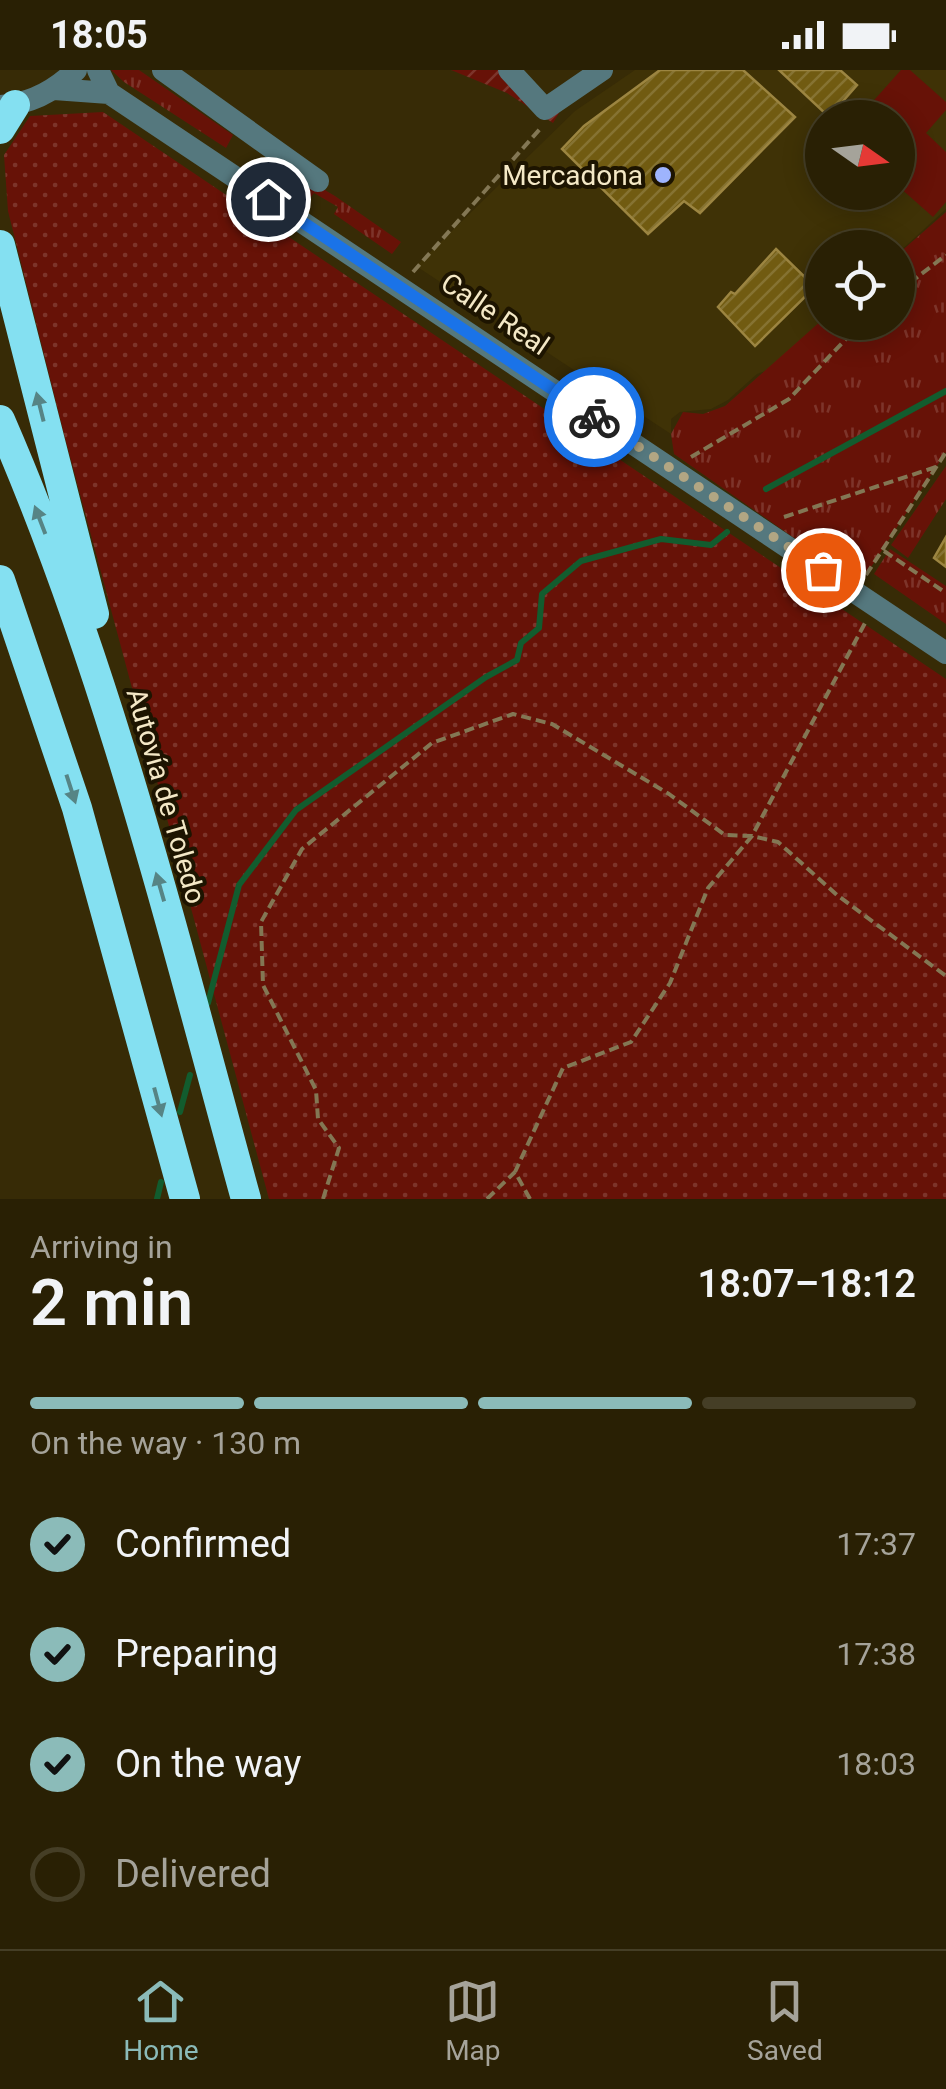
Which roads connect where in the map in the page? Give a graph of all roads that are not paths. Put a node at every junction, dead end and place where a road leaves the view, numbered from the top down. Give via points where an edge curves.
1 (76, 70) edge
2 (98, 70) edge
3 (163, 70) edge
4 (509, 70) edge
5 (602, 70) edge
6 (54, 89) junction
7 (109, 93) junction
8 (5, 113) edge
9 (318, 181) dead end
10 (0, 245) edge
11 (0, 420) edge
12 (0, 580) edge
13 (946, 653) edge
14 (119, 744) junction
15 (185, 1199) edge
16 (246, 1199) edge

1 - 6 street
2 - 7 street
3 - 9 street
4 - 5 street via 545,108
6 - 7 street, Calle Real
6 - 8 street
7 - 13 street, Calle Real
14 -> 10 highway via 120,712
14 -> 11 highway, Autovía de Toledo via 82,628
12 -> 15 highway via 77,808
16 -> 14 highway, Autovía de Toledo

